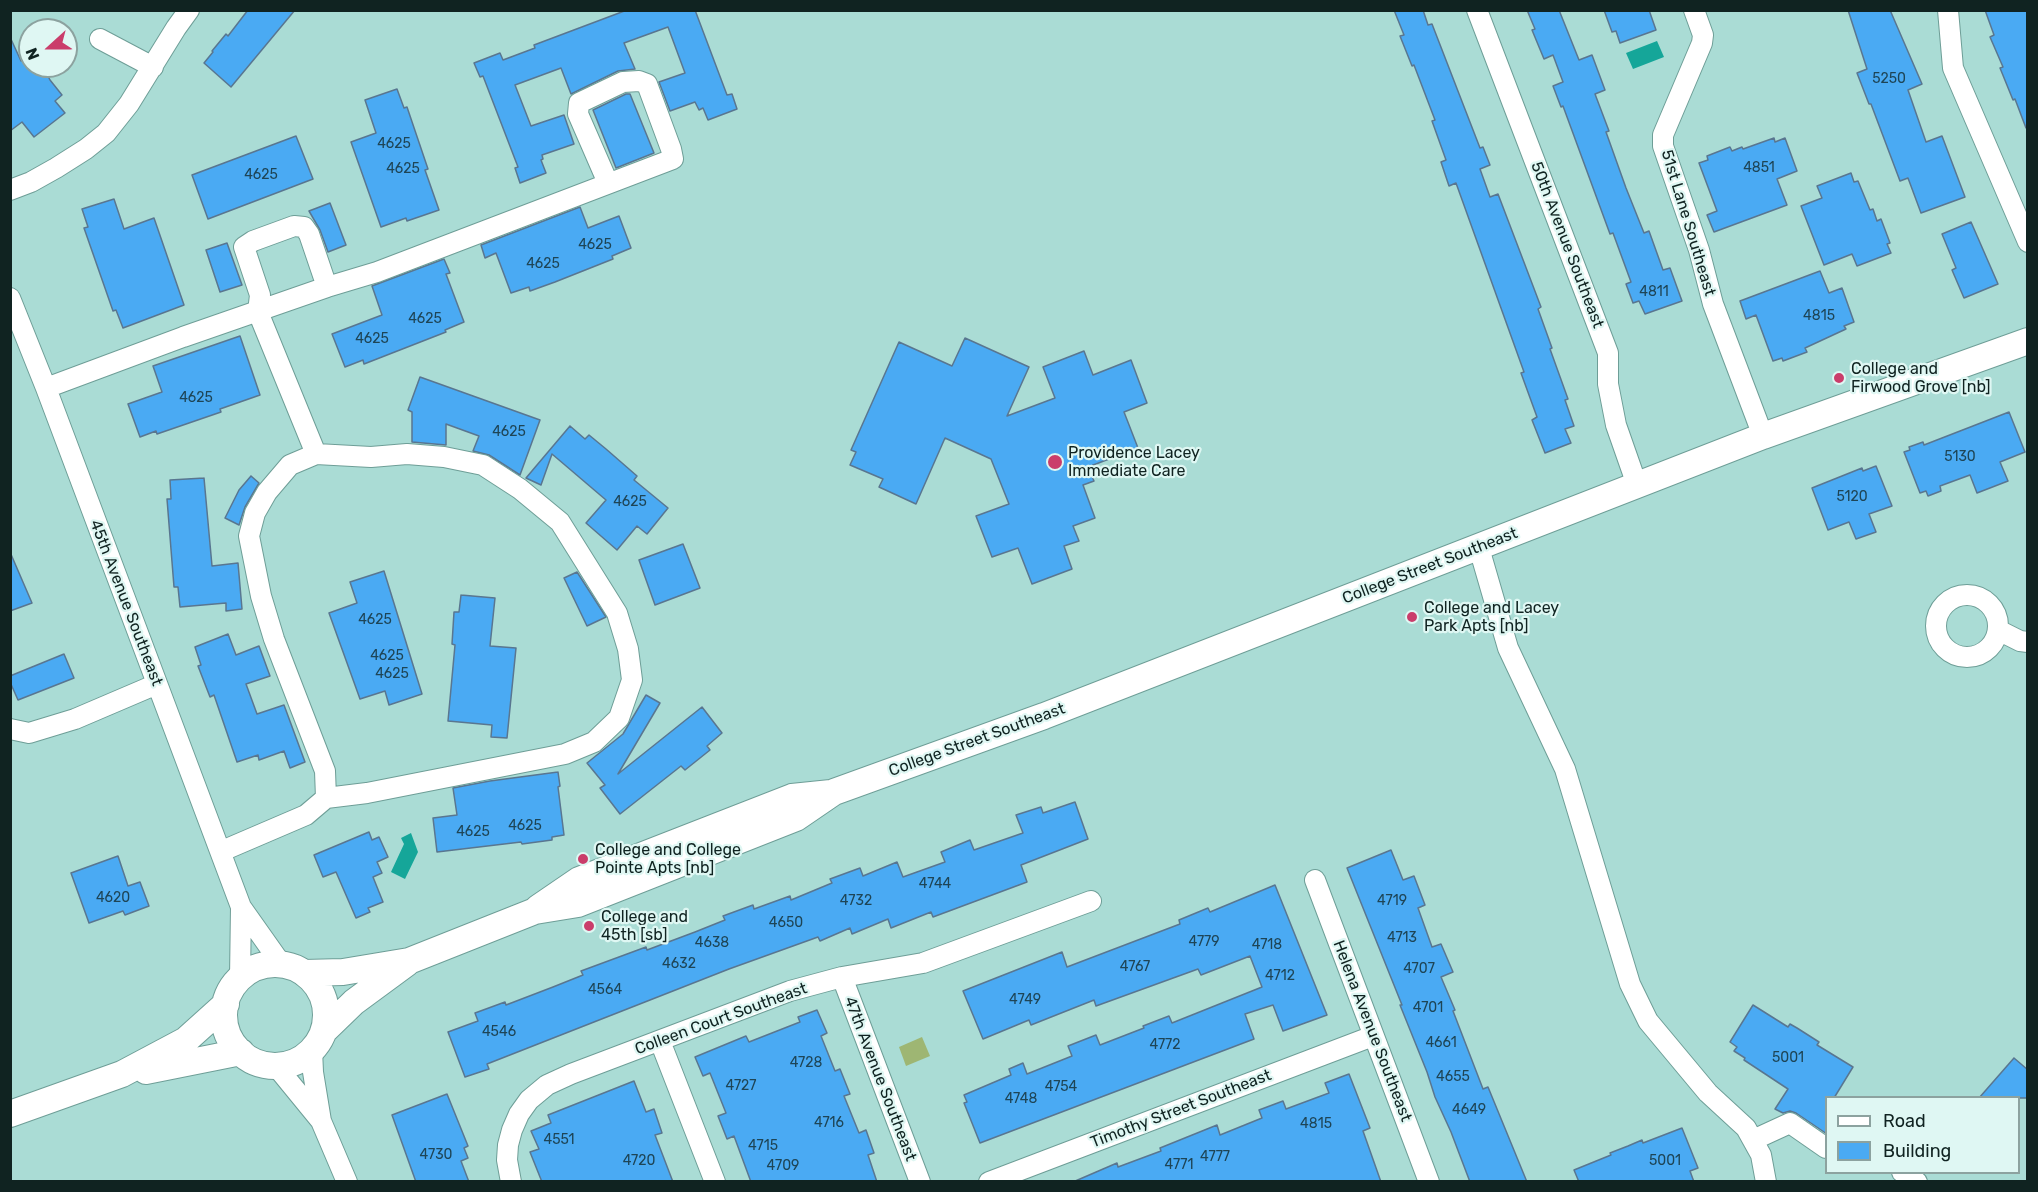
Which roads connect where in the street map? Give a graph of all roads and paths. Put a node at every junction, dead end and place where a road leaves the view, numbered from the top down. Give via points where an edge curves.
1 (189, 10) edge
2 (1477, 10) edge
3 (1694, 10) edge
4 (1948, 10) edge
5 (100, 39) dead end
6 (153, 67) junction
7 (608, 183) junction
8 (10, 190) edge
9 (2028, 242) edge
10 (327, 287) junction
11 (10, 298) edge
12 (258, 312) junction
13 (2028, 341) edge
14 (46, 388) junction
15 (1763, 436) junction
16 (316, 454) junction
17 (1637, 485) junction
18 (1479, 548) junction
19 (1998, 630) dead end
20 (2028, 642) edge
21 (157, 684) junction
22 (10, 729) edge
23 (326, 798) junction
24 (222, 851) junction
25 (1315, 880) dead end
26 (1091, 901) dead end
27 (241, 907) junction
28 (409, 961) junction
29 (293, 969) junction
30 (842, 977) junction
31 (240, 978) junction
32 (226, 1004) junction
33 (1373, 1036) junction
34 (318, 1040) junction
35 (660, 1041) junction
36 (241, 1052) junction
37 (276, 1066) junction
38 (122, 1074) junction
39 (10, 1114) edge
40 (321, 1121) junction
41 (1753, 1140) junction
42 (1825, 1147) edge
43 (1904, 1174) edge
44 (347, 1182) edge
45 (511, 1182) edge
46 (715, 1182) edge
47 (920, 1182) edge
48 (989, 1182) edge
49 (1429, 1182) edge
50 (1766, 1182) edge
51 (1917, 1182) edge

1 - 6 street
2 - 17 street, 50th Avenue Southeast via 1608,354 1608,384 1616,425
3 - 15 street, 51st Lane Southeast via 1702,43 1663,135 1663,146 1713,304
4 - 9 street via 1953,68
5 - 6 street
6 - 8 street via 106,133 56,168
7 - 7 street via 673,159 647,84 639,81 623,82 579,103 578,114
7 - 10 street via 377,272
10 - 12 street
10 - 12 street via 309,234 304,227 294,226 244,247 260,295
11 - 14 street, 45th Avenue Southeast
12 - 14 street
12 - 16 street
13 - 15 main road, College Street Southeast
14 - 21 street, 45th Avenue Southeast
15 - 17 main road, College Street Southeast
16 - 23 street via 290,465 267,492 255,513 249,536 264,607 325,771
16 - 23 street via 444,457 483,465 520,489 560,522 617,614 628,649 632,681 619,718 594,742 565,754
17 - 18 main road, College Street Southeast
18 - 28 main road, College Street Southeast via 1052,713 834,792 795,818 578,904 534,911
18 - 41 street via 1508,648 1565,769 1634,993 1648,1021
19 - 20 street
21 - 22 street via 57,725 28,733
21 - 24 street, 45th Avenue Southeast
23 - 24 street via 306,815
24 - 27 street, 45th Avenue Southeast
25 - 33 street, Helena Avenue Southeast
26 - 30 street, Colleen Court Southeast via 923,963
27 - 29 street, 45th Avenue Southeast
27 - 31 street, 45th Avenue Southeast
28 - 29 main road, College Street Southeast via 343,972
28 - 34 main road, College Street Southeast via 354,1002
29 - 31 main road via 262,966
29 - 34 main road via 315,984 322,995 325,1008
30 - 35 street, Colleen Court Southeast via 790,991
30 - 47 street, 47th Avenue Southeast
31 - 32 main road
32 - 36 main road via 227,1030
32 - 38 main road via 186,1040
33 - 48 street, Timothy Street Southeast
33 - 49 street, Helena Avenue Southeast
34 - 37 main road via 294,1062
34 - 40 street via 313,1072
35 - 45 street, Colleen Court Southeast via 570,1074 547,1085 529,1100 507,1145
35 - 46 street
36 - 37 main road via 257,1062
36 - 38 main road
37 - 40 street
38 - 39 main road
40 - 44 street
41 - 42 street via 1790,1123
41 - 50 street via 1761,1155
43 - 51 street

